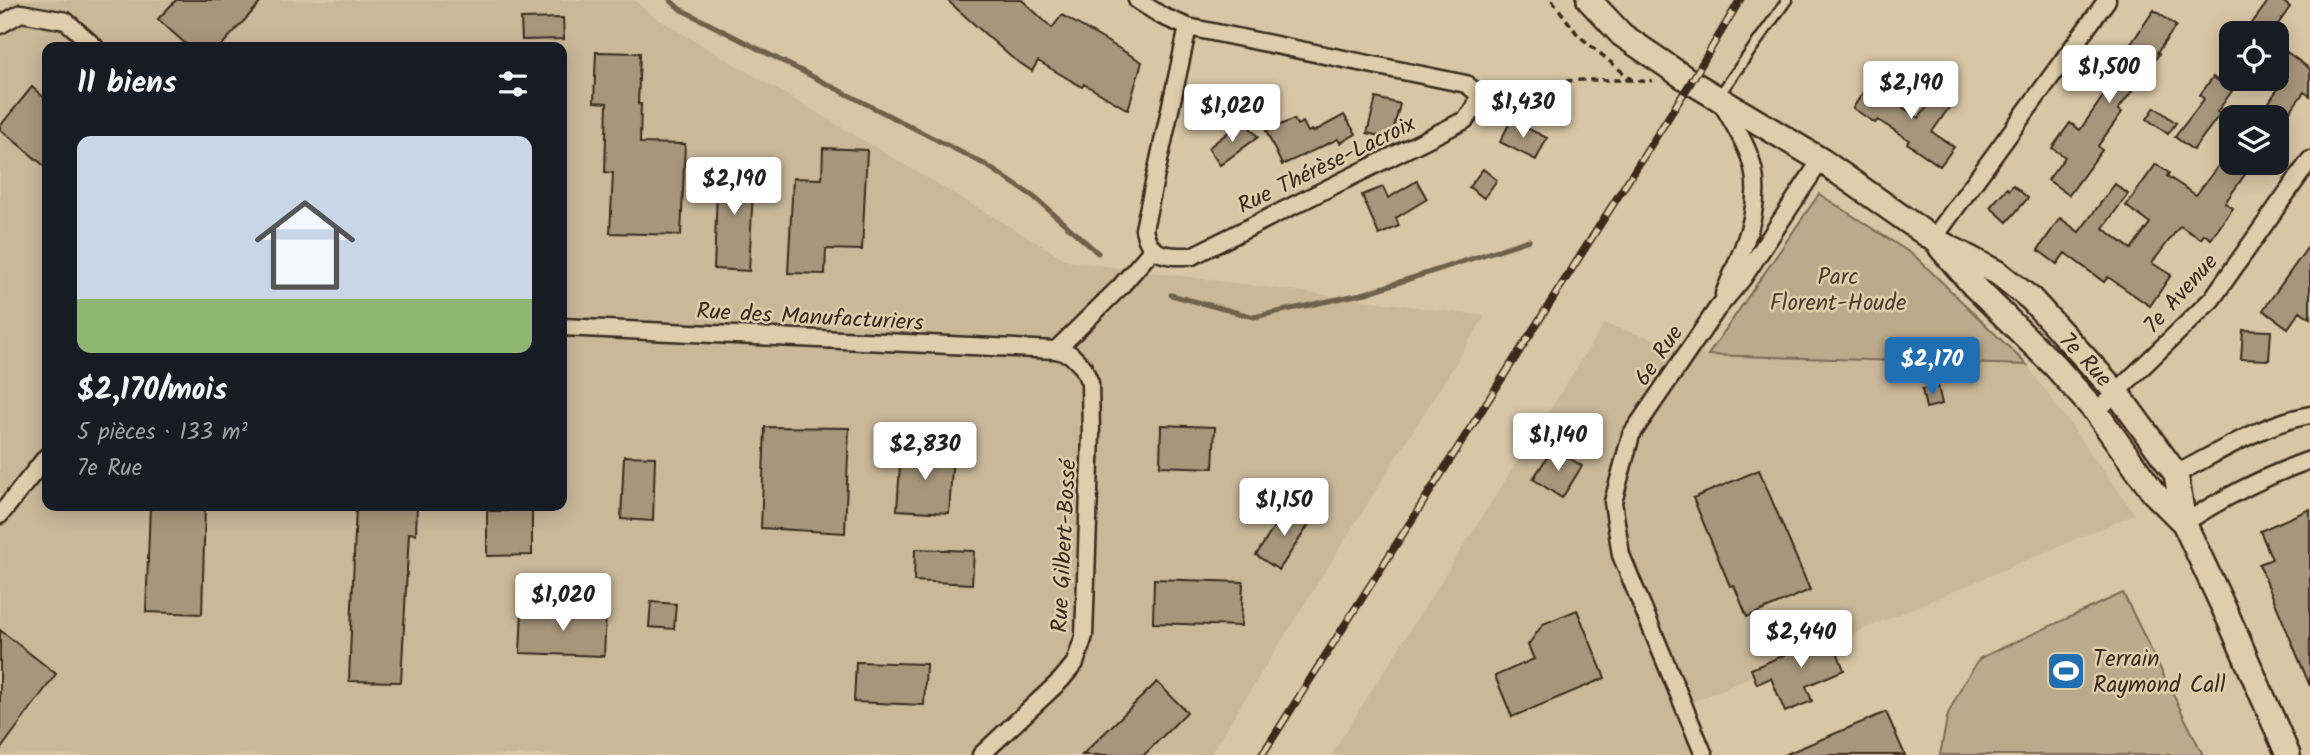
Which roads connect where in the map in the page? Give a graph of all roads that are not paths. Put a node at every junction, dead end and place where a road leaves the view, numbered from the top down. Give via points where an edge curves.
1 (1137, 0) edge
2 (1589, 0) edge
3 (1787, 0) edge
4 (2107, 0) edge
5 (0, 25) edge
6 (1188, 27) junction
7 (89, 42) edge
8 (1718, 97) junction
9 (1821, 160) junction
10 (2310, 160) edge
11 (1933, 239) junction
12 (1153, 249) junction
13 (1717, 309) junction
14 (567, 327) edge
15 (1056, 350) junction
16 (2117, 393) junction
17 (2096, 412) junction
18 (2310, 415) edge
19 (2310, 460) edge
20 (42, 462) edge
21 (2176, 474) junction
22 (0, 515) edge
23 (2184, 523) junction
24 (981, 755) edge
25 (1704, 755) edge
26 (2288, 755) edge

1 - 6 street
2 - 8 main road, 7e Rue via 1622,35
3 - 8 lane
4 - 11 street
5 - 7 street via 21,13 66,21
6 - 12 street via 1144,229
6 - 12 street, Rue Thérèse-Lacroix via 1466,84 1479,94 1465,120 1192,256 1165,256
8 - 9 main road, 7e Rue
8 - 13 street via 1748,152 1756,185 1755,212 1746,242
9 - 11 main road, 7e Rue
9 - 13 street, 6e Rue via 1743,278
10 - 16 street, 7e Avenue via 2212,299
11 - 16 main road, 7e Rue via 1998,273 2031,299
11 - 17 main road, 7e Rue
12 - 15 street
13 - 25 street, 6e Rue via 1631,435 1612,502 1621,555
14 - 15 street, Rue des Manufacturiers
15 - 24 street, Rue Gilbert-Bossé via 1070,354 1090,383 1084,636 1075,663 1061,680
16 - 17 street, 7e Avenue
16 - 21 main road, 7e Rue
17 - 23 main road, 7e Rue via 2153,492
18 - 21 street via 2262,430
19 - 23 street via 2276,472
20 - 22 street
21 - 23 main road, 7e Rue
23 - 26 main road, 7e Rue

